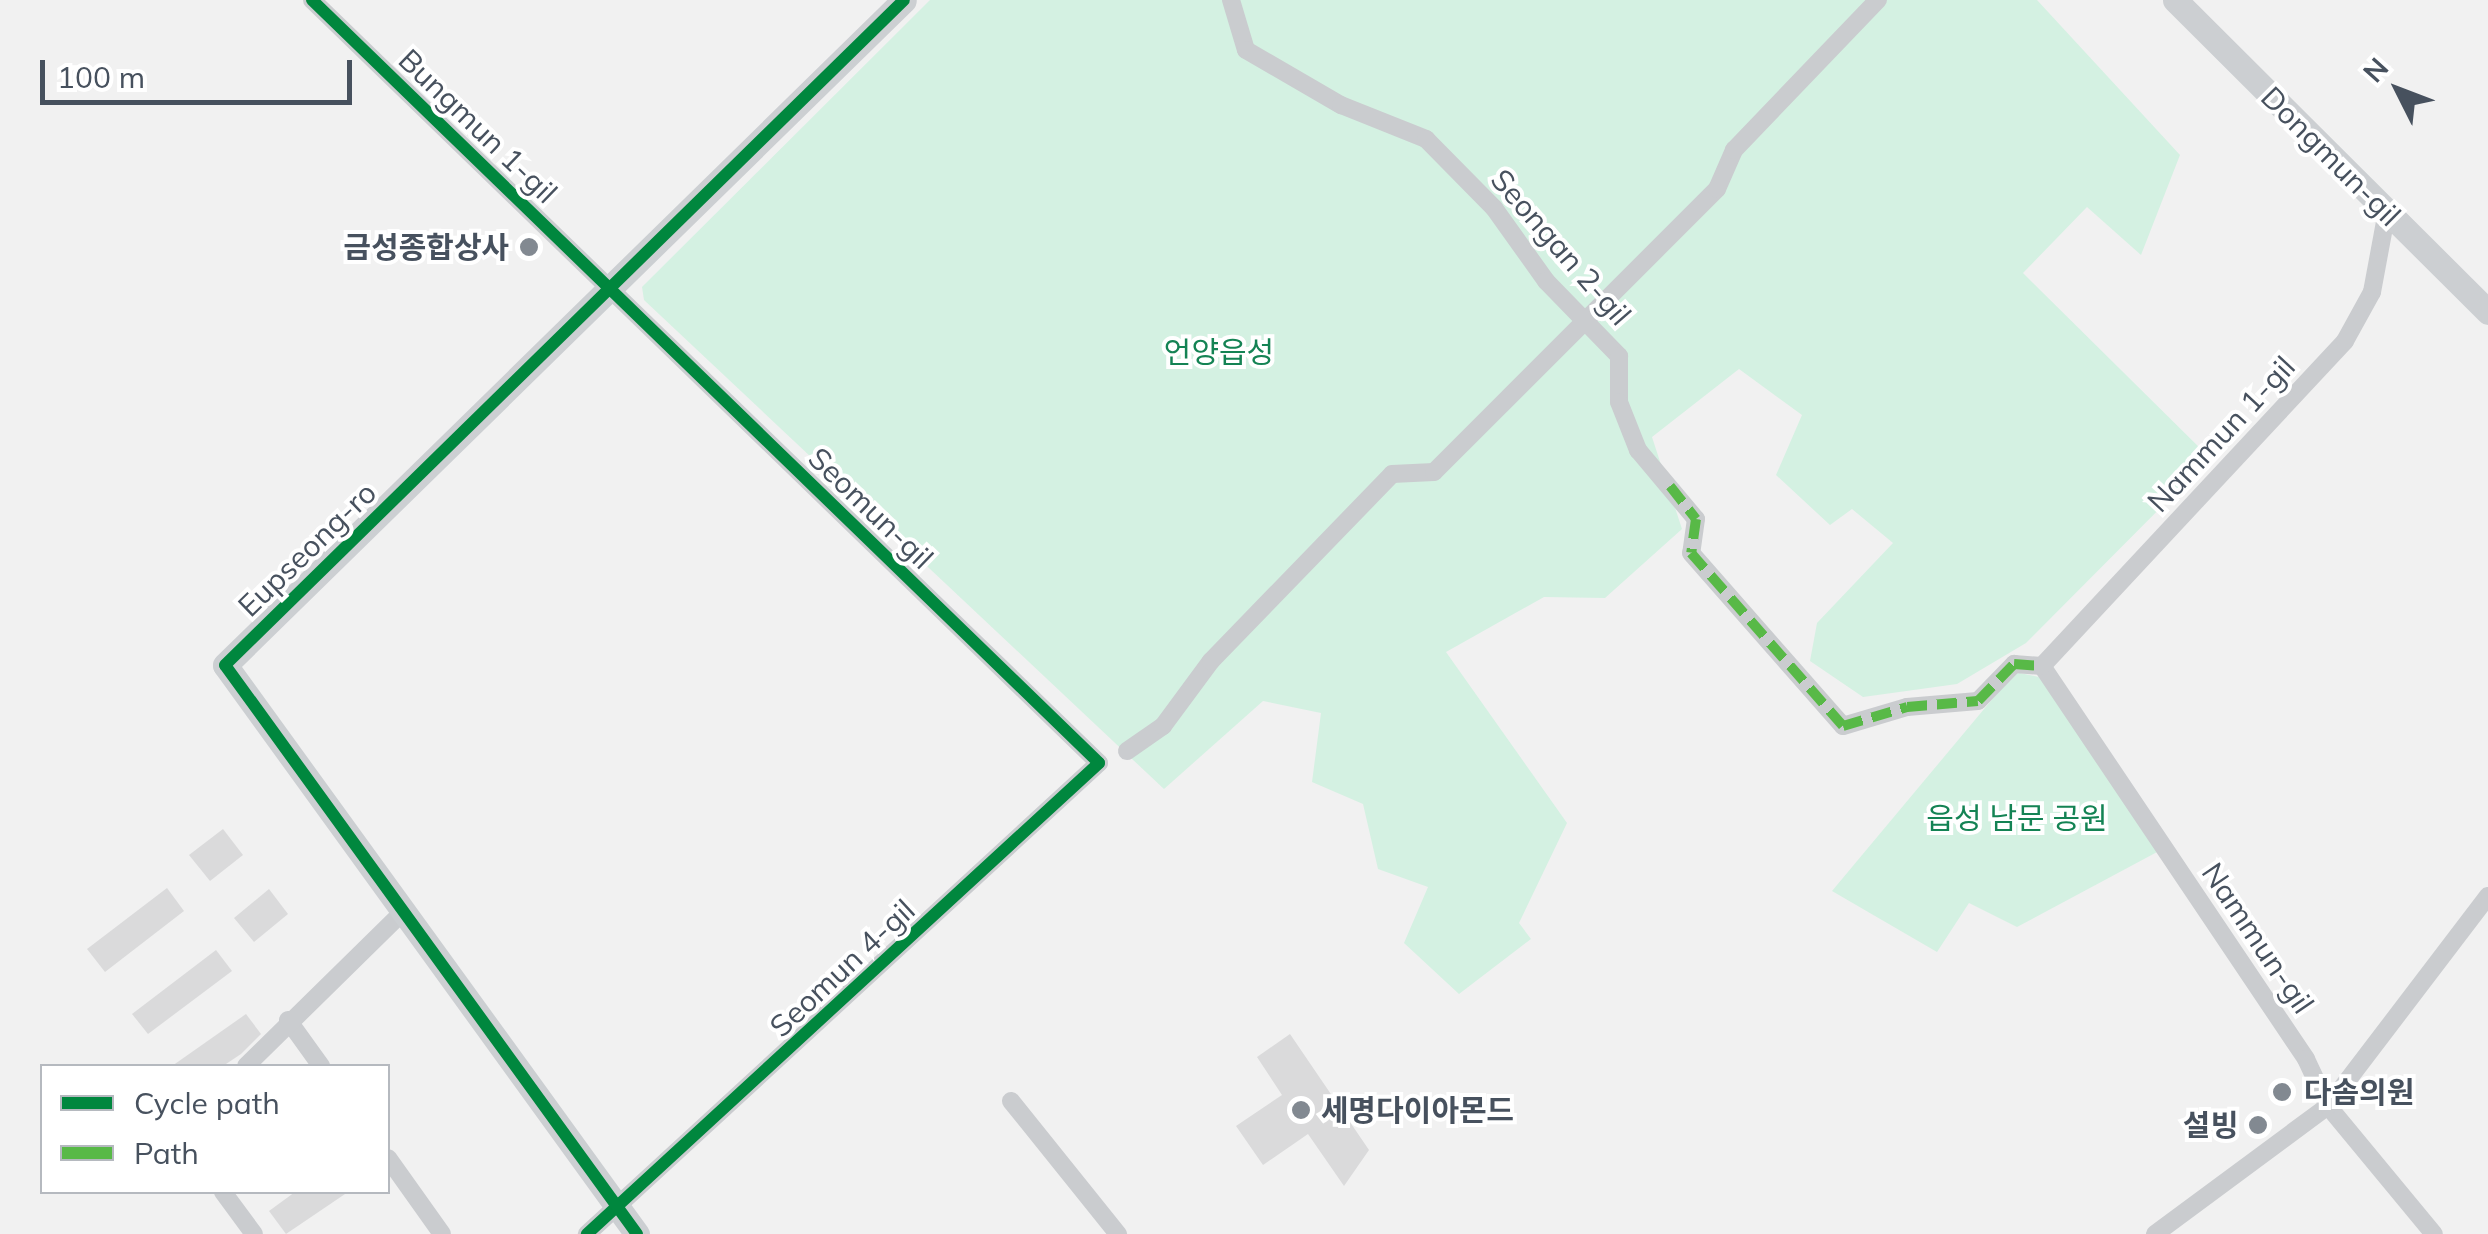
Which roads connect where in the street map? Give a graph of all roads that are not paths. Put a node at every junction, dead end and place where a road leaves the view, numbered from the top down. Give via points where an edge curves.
1 (312, 0) edge
2 (904, 0) edge
3 (1232, 0) edge
4 (1878, 0) edge
5 (2175, 0) edge
6 (2387, 212) junction
7 (610, 288) junction
8 (2488, 312) edge
9 (1585, 320) junction
10 (2042, 666) junction
11 (1127, 751) dead end
12 (1099, 763) joint
13 (2488, 896) edge
14 (404, 912) junction
15 (288, 1020) junction
16 (248, 1064) edge
17 (320, 1064) edge
18 (1011, 1101) dead end
19 (2328, 1106) junction
20 (390, 1161) edge
21 (224, 1194) edge
22 (617, 1207) junction
23 (254, 1234) edge
24 (442, 1234) edge
25 (586, 1234) edge
26 (637, 1234) edge
27 (1118, 1234) edge
28 (2154, 1234) edge
29 (2434, 1234) edge

1 - 7 street, Bungmun 1-gil
2 - 7 street, Eupseong-ro
3 - 9 street, Seongan 2-gil via 1246,50 1341,105 1426,139 1494,208
4 - 9 street via 1734,150 1717,189
5 - 6 street, Dongmun-gil
6 - 8 street, Dongmun-gil
6 - 10 street, Nammun 1-gil via 2372,292 2345,341
7 - 12 street, Seomun-gil
7 - 14 street, Eupseong-ro via 224,664
9 - 10 street, Seongan 2-gil via 1620,356 1620,402 1638,450 1696,519 1691,553 1842,726 1907,707 1978,702 2014,664
9 - 11 street via 1434,472 1392,474 1211,661 1163,726
10 - 19 street, Nammun-gil via 2296,1044
12 - 22 street, Seomun 4-gil
13 - 19 street
14 - 15 street
14 - 22 street, Eupseong-ro
15 - 16 street
15 - 17 street
18 - 27 street
19 - 28 street
19 - 29 street, Nammun-gil
20 - 24 street
21 - 23 street
22 - 25 street
22 - 26 street, Eupseong-ro

